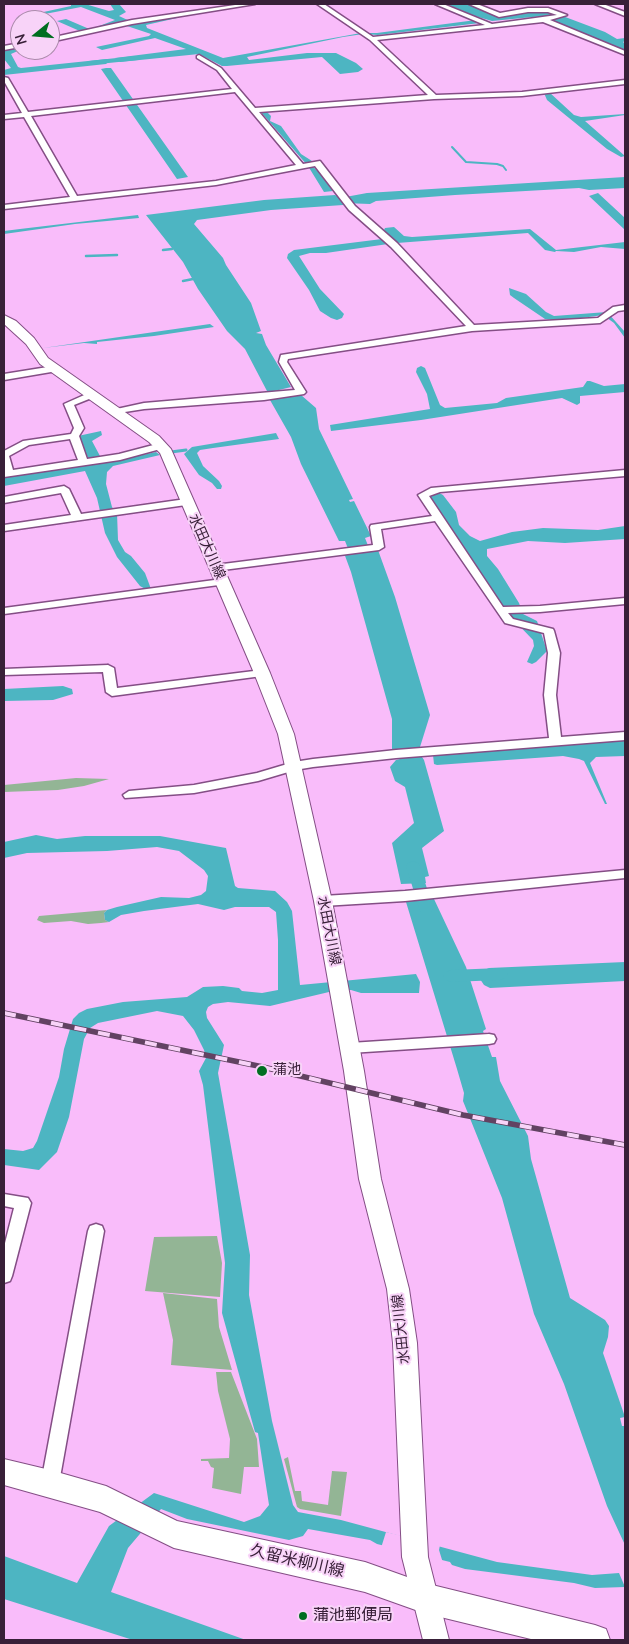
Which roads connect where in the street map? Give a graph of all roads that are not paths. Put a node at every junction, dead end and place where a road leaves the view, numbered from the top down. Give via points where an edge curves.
1 (252, 4) edge
2 (320, 4) edge
3 (438, 4) edge
4 (472, 4) edge
5 (598, 4) edge
6 (625, 14) edge
7 (544, 20) junction
8 (491, 25) junction
9 (368, 36) junction
10 (60, 38) edge
11 (625, 53) edge
12 (200, 57) dead end
13 (4, 79) edge
14 (625, 82) edge
15 (237, 90) junction
16 (434, 97) junction
17 (254, 110) junction
18 (26, 115) junction
19 (4, 117) edge
20 (300, 166) junction
21 (75, 200) junction
22 (4, 208) edge
23 (625, 308) edge
24 (4, 319) edge
25 (472, 328) junction
26 (54, 368) junction
27 (4, 377) edge
28 (91, 395) junction
29 (115, 412) junction
30 (74, 436) junction
31 (161, 446) junction
32 (84, 462) junction
33 (6, 473) edge
34 (625, 473) edge
35 (4, 500) edge
36 (186, 502) junction
37 (77, 517) junction
38 (436, 518) junction
39 (4, 528) edge
40 (218, 575) junction
41 (625, 601) edge
42 (6, 609) edge
43 (502, 610) junction
44 (4, 672) edge
45 (262, 673) junction
46 (625, 736) edge
47 (555, 740) junction
48 (294, 766) junction
49 (129, 794) dead end
50 (625, 874) edge
51 (323, 901) junction
52 (489, 1039) dead end
53 (350, 1048) junction
54 (4, 1200) edge
55 (96, 1231) dead end
56 (4, 1270) edge
57 (4, 1472) edge
58 (50, 1483) junction
59 (424, 1598) junction
60 (436, 1640) edge
61 (595, 1640) edge

1 - 10 street via 171,15
2 - 9 street
3 - 8 street
4 - 7 street via 499,15 538,10 564,15
5 - 6 street
7 - 8 street
7 - 11 street
8 - 9 street
9 - 16 street
12 - 15 street via 219,69
13 - 18 street
14 - 16 street via 522,94
15 - 17 street
15 - 18 street
16 - 17 street
17 - 20 street
18 - 19 street
18 - 21 street
20 - 21 street via 208,184
20 - 25 street via 317,163 352,208 394,245
21 - 22 street
23 - 25 street via 616,309 600,320
24 - 26 main road, 水田大川線 via 21,332 44,361
25 - 29 street via 284,357 283,362 301,392 144,406
26 - 27 street
26 - 28 main road, 水田大川線
28 - 29 main road, 水田大川線
28 - 30 street via 69,404 79,428
29 - 31 main road, 水田大川線
30 - 32 street
30 - 33 street via 26,443 4,455
31 - 32 street via 120,458
31 - 36 main road, 水田大川線
32 - 33 street
34 - 38 street via 431,491 423,496
35 - 37 street via 64,489
36 - 37 street
36 - 40 main road, 水田大川線
37 - 39 street
38 - 40 street via 375,527 379,547 337,551
38 - 43 street via 498,609
40 - 42 street
40 - 45 main road, 水田大川線
41 - 43 street
43 - 47 street via 509,621 549,631 554,653 550,695
44 - 45 street via 108,668 112,692
45 - 48 main road, 水田大川線 via 286,734
46 - 47 street
47 - 48 street
48 - 49 street via 258,777 194,789
48 - 51 main road, 水田大川線
50 - 51 street
51 - 53 main road, 水田大川線
52 - 53 street
53 - 59 main road, 水田大川線 via 370,1179 400,1298 405,1342 414,1547
54 - 56 street via 23,1203
55 - 58 street
57 - 58 main road, 久留米柳川線
58 - 59 main road, 久留米柳川線 via 106,1500 174,1534 364,1577
59 - 60 main road, 水田大川線
59 - 61 main road, 久留米柳川線

